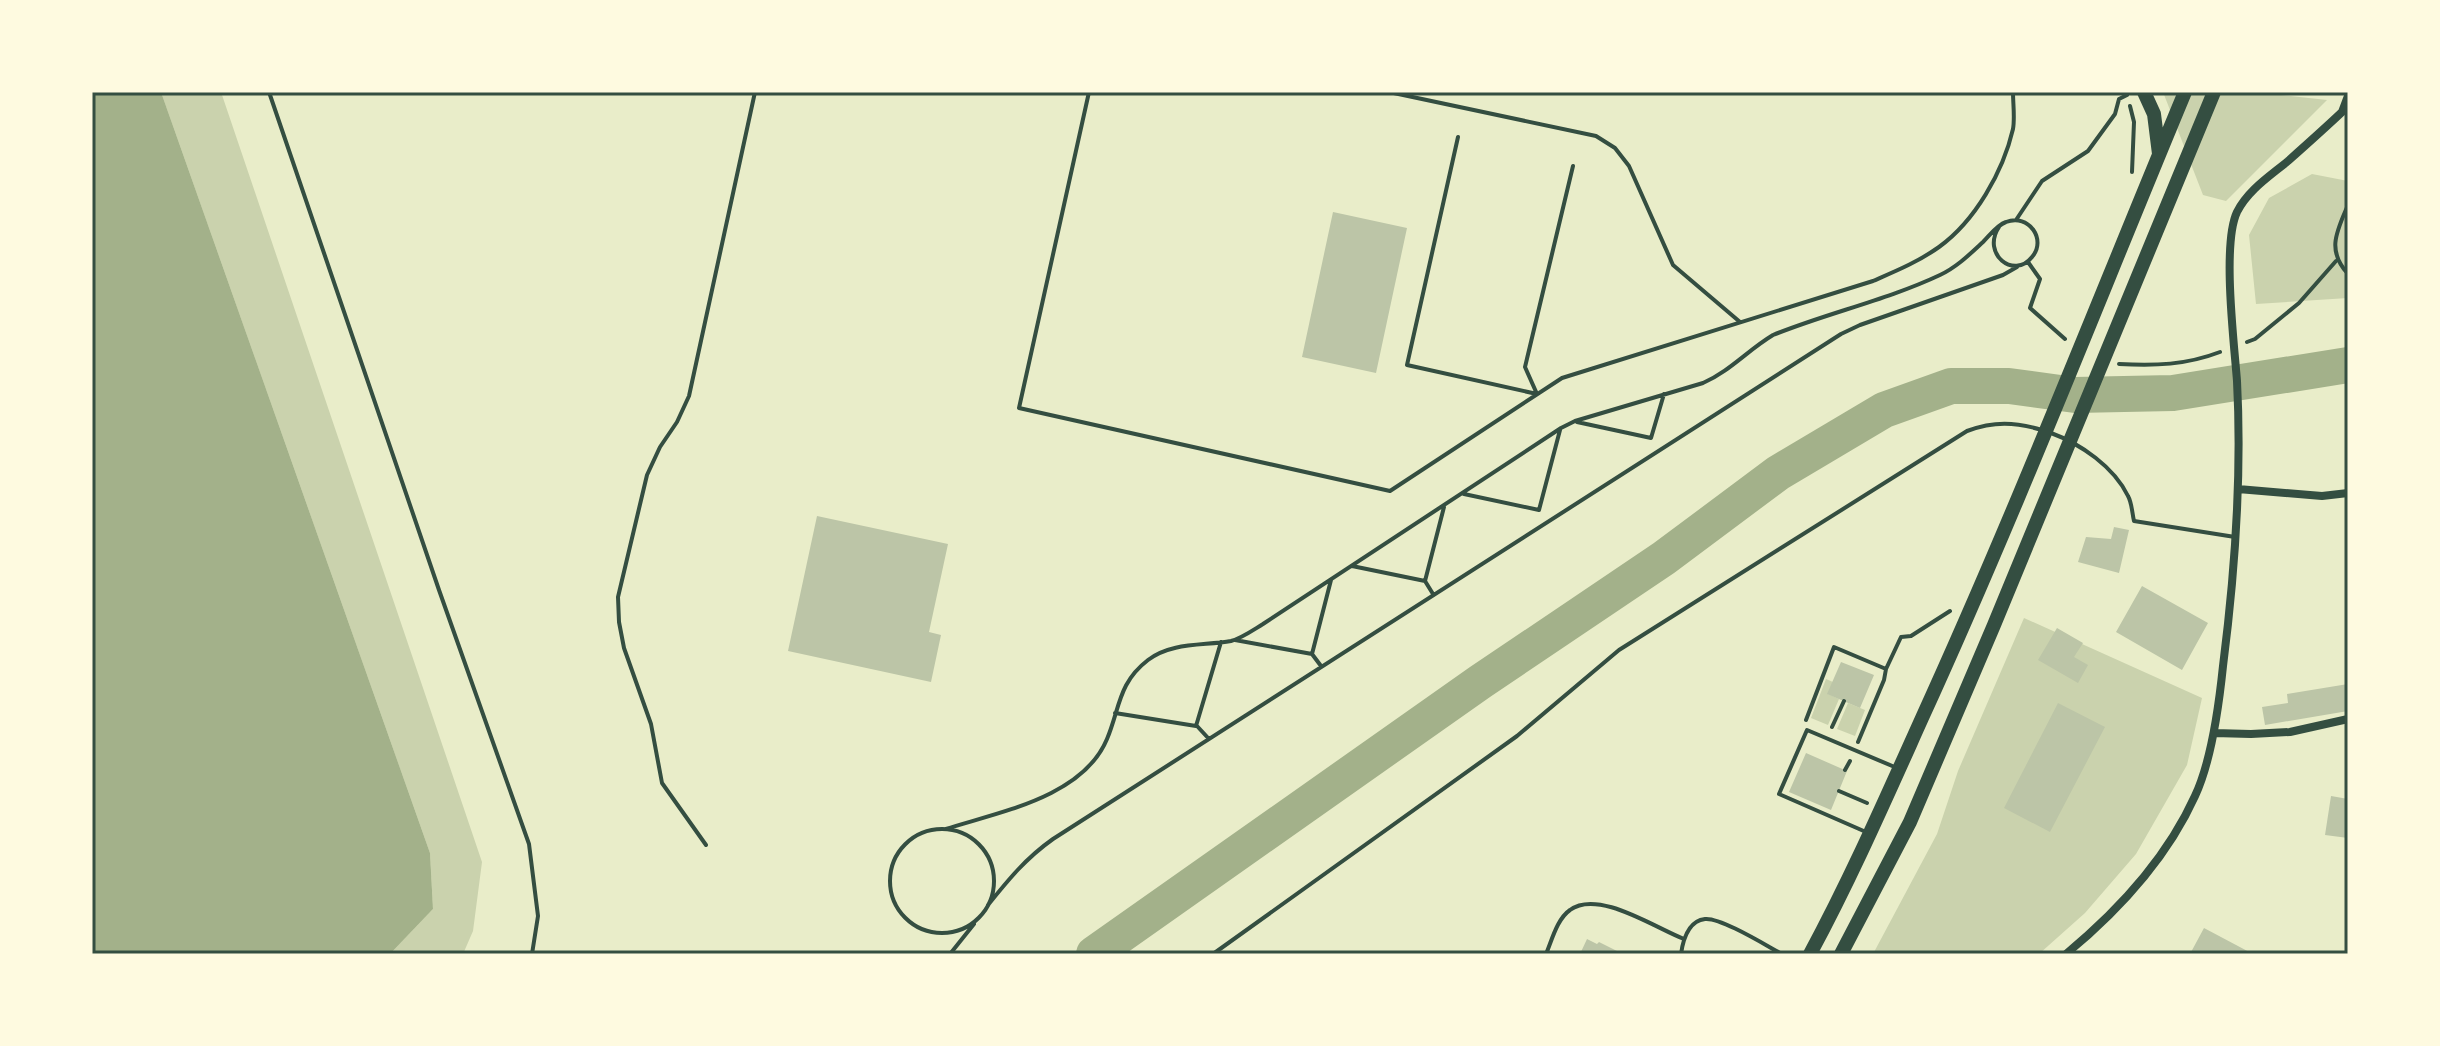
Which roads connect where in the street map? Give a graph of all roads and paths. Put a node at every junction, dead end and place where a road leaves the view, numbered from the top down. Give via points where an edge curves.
1 (269, 92) edge
2 (755, 92) edge
3 (1089, 92) edge
4 (1389, 92) edge
5 (2013, 92) edge
6 (2144, 92) edge
7 (2185, 92) edge
8 (2214, 92) edge
9 (2126, 94) edge
10 (2348, 96) edge
11 (1458, 137) dead end
12 (2159, 155) junction
13 (2134, 162) dead end
14 (1573, 166) dead end
15 (2348, 205) edge
16 (2016, 220) junction
17 (1999, 227) junction
18 (2336, 261) junction
19 (2028, 262) junction
20 (2019, 266) junction
21 (2348, 274) edge
22 (1740, 322) junction
23 (2242, 344) dead end
24 (2072, 346) dead end
25 (2229, 349) dead end
26 (2110, 364) dead end
27 (1537, 394) junction
28 (1664, 394) junction
29 (1575, 421) junction
30 (1561, 428) junction
31 (2238, 489) junction
32 (2348, 493) edge
33 (1461, 494) junction
34 (1445, 504) junction
35 (2235, 537) junction
36 (1351, 566) junction
37 (1332, 578) junction
38 (1425, 581) junction
39 (1433, 594) junction
40 (1955, 608) dead end
41 (1235, 640) junction
42 (1221, 642) junction
43 (1312, 654) junction
44 (1321, 666) junction
45 (1886, 669) junction
46 (1844, 701) dead end
47 (1114, 713) junction
48 (2348, 719) edge
49 (1196, 726) junction
50 (1832, 727) dead end
51 (1807, 730) junction
52 (2214, 733) junction
53 (1860, 738) dead end
54 (1209, 739) junction
55 (1851, 758) dead end
56 (1899, 769) junction
57 (1845, 770) dead end
58 (946, 829) junction
59 (1869, 834) junction
60 (706, 845) dead end
61 (988, 905) junction
62 (978, 919) junction
63 (1684, 939) junction
64 (532, 954) edge
65 (950, 954) edge
66 (1213, 954) edge
67 (1546, 954) edge
68 (1681, 954) edge
69 (1782, 954) edge
70 (1810, 954) edge
71 (1841, 954) edge
72 (2066, 954) edge

1 - 64 lane via 529,844 538,916
2 - 60 lane via 689,396 647,475 618,597 624,648 651,724 662,783
3 - 27 lane via 1019,408 1390,491
4 - 22 lane via 1596,136 1615,148 1629,166 1673,265
5 - 22 lane via 2014,126 2001,163 1985,196 1941,245 1873,281
6 - 12 main road via 2154,114
7 - 12 main road
8 - 71 main road via 1910,822
9 - 13 path via 2134,122
9 - 16 path via 2088,151 2042,181
10 - 31 street via 2342,112 2251,192 2231,234
11 - 27 lane via 1407,365
12 - 56 main road via 1969,614
14 - 27 lane via 1525,367
15 - 18 path via 2335,237
16 - 17 path
16 - 19 path via 2026,222 2038,237
17 - 20 path via 1993,235 1995,254
17 - 28 path via 1943,274 1773,335 1721,375
18 - 21 path
18 - 23 path via 2299,303
19 - 20 path
19 - 24 path via 2040,279 2030,308
20 - 39 path via 1841,334
22 - 27 lane via 1562,378
25 - 26 path via 2157,366
28 - 29 path
28 - 29 path via 1651,438
29 - 30 path
30 - 33 path
30 - 33 path via 1539,510
31 - 32 street
31 - 35 street
33 - 34 path
34 - 36 path
34 - 38 path
35 - 52 street
35 - 66 lane via 2134,521 2129,497 2110,472 2063,437 2012,424 1989,423 1967,431 1619,650 1517,736
36 - 37 path
36 - 38 path
37 - 41 path
37 - 43 path
38 - 39 path
39 - 44 path
40 - 45 path via 1901,637
41 - 42 path
41 - 43 path
42 - 47 path via 1162,651 1147,660 1121,691
42 - 49 path
43 - 44 path
44 - 54 path
45 - 51 path via 1834,647 1806,716
45 - 53 path
46 - 50 path
47 - 49 path
47 - 58 path via 1106,741 1072,781 1032,802
48 - 52 street via 2290,732
49 - 54 path
51 - 56 lane
51 - 59 lane via 1779,794
52 - 72 street via 2197,794 2167,847 2099,927
54 - 61 path via 1031,854
55 - 57 path
56 - 59 main road
58 - 61 path via 963,833 988,856 994,872
58 - 62 path via 913,838 901,849 891,873 893,899 914,925 930,932 947,933
59 - 70 main road
61 - 62 path
62 - 65 path
63 - 67 lane via 1604,903 1584,903 1569,910
63 - 68 lane
63 - 69 lane via 1693,924 1705,919

